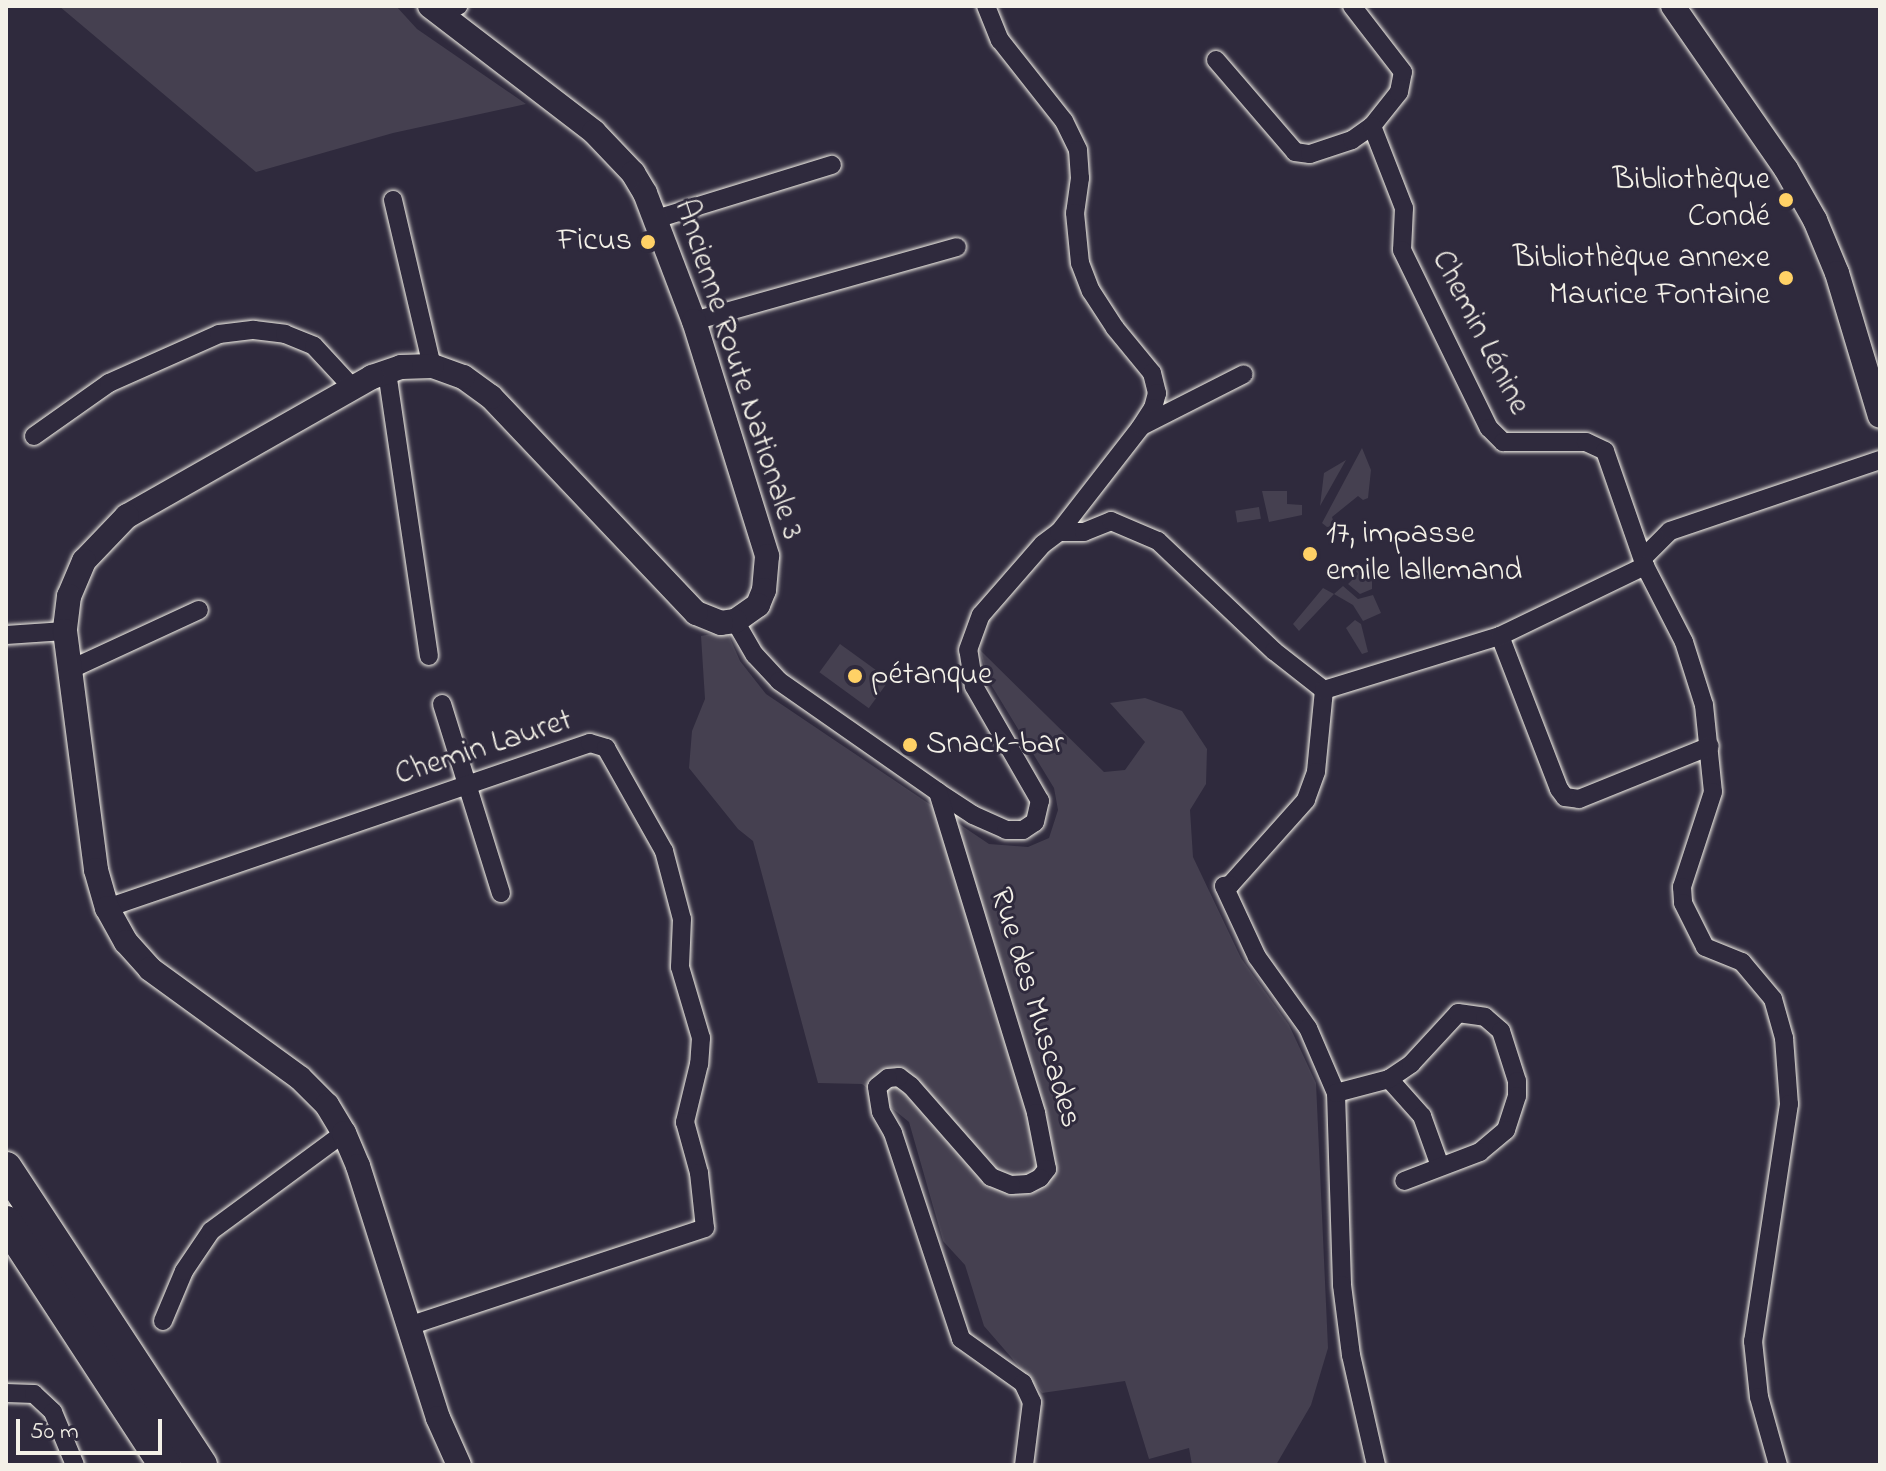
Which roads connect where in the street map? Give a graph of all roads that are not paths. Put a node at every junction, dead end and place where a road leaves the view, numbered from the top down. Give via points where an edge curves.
1 (986, 6) edge
2 (1352, 6) edge
3 (1673, 6) edge
4 (442, 9) edge
5 (1216, 60) dead end
6 (1372, 126) junction
7 (832, 165) dead end
8 (393, 200) dead end
9 (656, 219) junction
10 (957, 247) dead end
11 (694, 321) junction
12 (432, 366) junction
13 (387, 372) junction
14 (1244, 374) dead end
15 (353, 388) junction
16 (1880, 416) edge
17 (1140, 428) junction
18 (34, 436) dead end
19 (1880, 460) edge
20 (1059, 532) junction
21 (1644, 562) junction
22 (199, 610) dead end
23 (735, 621) junction
24 (65, 631) junction
25 (6, 635) edge
26 (1500, 636) junction
27 (429, 656) dead end
28 (69, 670) junction
29 (1324, 690) junction
30 (442, 704) dead end
31 (1710, 746) junction
32 (467, 785) junction
33 (938, 792) junction
34 (501, 893) dead end
35 (107, 908) junction
36 (1389, 1079) junction
37 (1336, 1093) junction
38 (344, 1133) junction
39 (1440, 1166) junction
40 (6, 1168) edge
41 (1404, 1181) dead end
42 (6, 1222) edge
43 (163, 1321) dead end
44 (411, 1325) junction
45 (6, 1393) edge
46 (75, 1465) edge
47 (165, 1465) edge
48 (201, 1465) edge
49 (459, 1465) edge
50 (1024, 1465) edge
51 (1376, 1465) edge
52 (1778, 1465) edge

1 - 17 street via 1000,40 1064,121 1078,150 1080,263 1115,328 1152,373 1157,393
2 - 6 street via 1403,72 1399,92
3 - 16 main road via 1786,169 1815,220 1837,273
4 - 9 main road, Ancienne Route Nationale 3 via 614,150 633,173
5 - 6 street via 1295,152 1310,154 1352,140
6 - 21 street, Chemin Lénine via 1404,208 1402,250 1489,428 1503,442 1586,442 1605,451
7 - 9 street
8 - 12 street
9 - 11 main road, Ancienne Route Nationale 3
10 - 11 street
11 - 23 main road, Ancienne Route Nationale 3 via 767,556 758,605
12 - 13 main road
12 - 23 main road via 463,377 491,397 696,613 721,623
13 - 15 main road
13 - 27 street
14 - 17 street
15 - 18 street via 314,346 285,334 219,334 109,383
15 - 24 main road via 127,516 84,561 69,596
17 - 20 street
19 - 21 street via 1670,531
20 - 29 street via 1084,532 1111,521 1158,541 1263,641
20 - 33 street via 981,615 968,650 974,686 1036,788 1040,813 1023,830 1006,830
21 - 26 street
21 - 31 street, Chemin Lénine via 1684,642 1704,705
22 - 28 street
23 - 33 street via 779,681
24 - 25 street
24 - 28 main road
26 - 29 street
26 - 31 street via 1565,797 1579,799
28 - 35 main road via 96,870
29 - 37 street via 1316,772 1306,800 1224,886 1257,957 1308,1028
30 - 32 street
31 - 52 street, Chemin Lénine via 1713,792 1682,887 1683,903 1705,947 1742,962 1773,999 1784,1038 1789,1104 1753,1341 1759,1397
32 - 34 street
32 - 35 street, Chemin Lauret
32 - 44 street, Chemin Lauret via 596,743 610,754 664,851 682,919 680,967 699,1026 699,1064 685,1122 706,1223 697,1234
33 - 50 street, Rue des Muscades via 1036,1113 1047,1169 1028,1184 1011,1185 991,1177 911,1086 899,1077 877,1087 881,1112 893,1133 961,1339 1023,1383 1032,1402
35 - 38 main road via 126,942 150,969 300,1078 327,1105
36 - 37 street
36 - 39 street via 1422,1116
36 - 39 street via 1411,1064 1455,1015 1473,1012 1494,1022 1506,1040 1517,1096 1509,1122 1498,1140 1480,1152
37 - 51 street via 1342,1285 1351,1355
38 - 43 street via 211,1231 184,1271
38 - 44 main road
39 - 41 street
40 - 48 highway
42 - 47 highway
44 - 49 main road via 438,1418
45 - 46 street via 34,1394 53,1412

